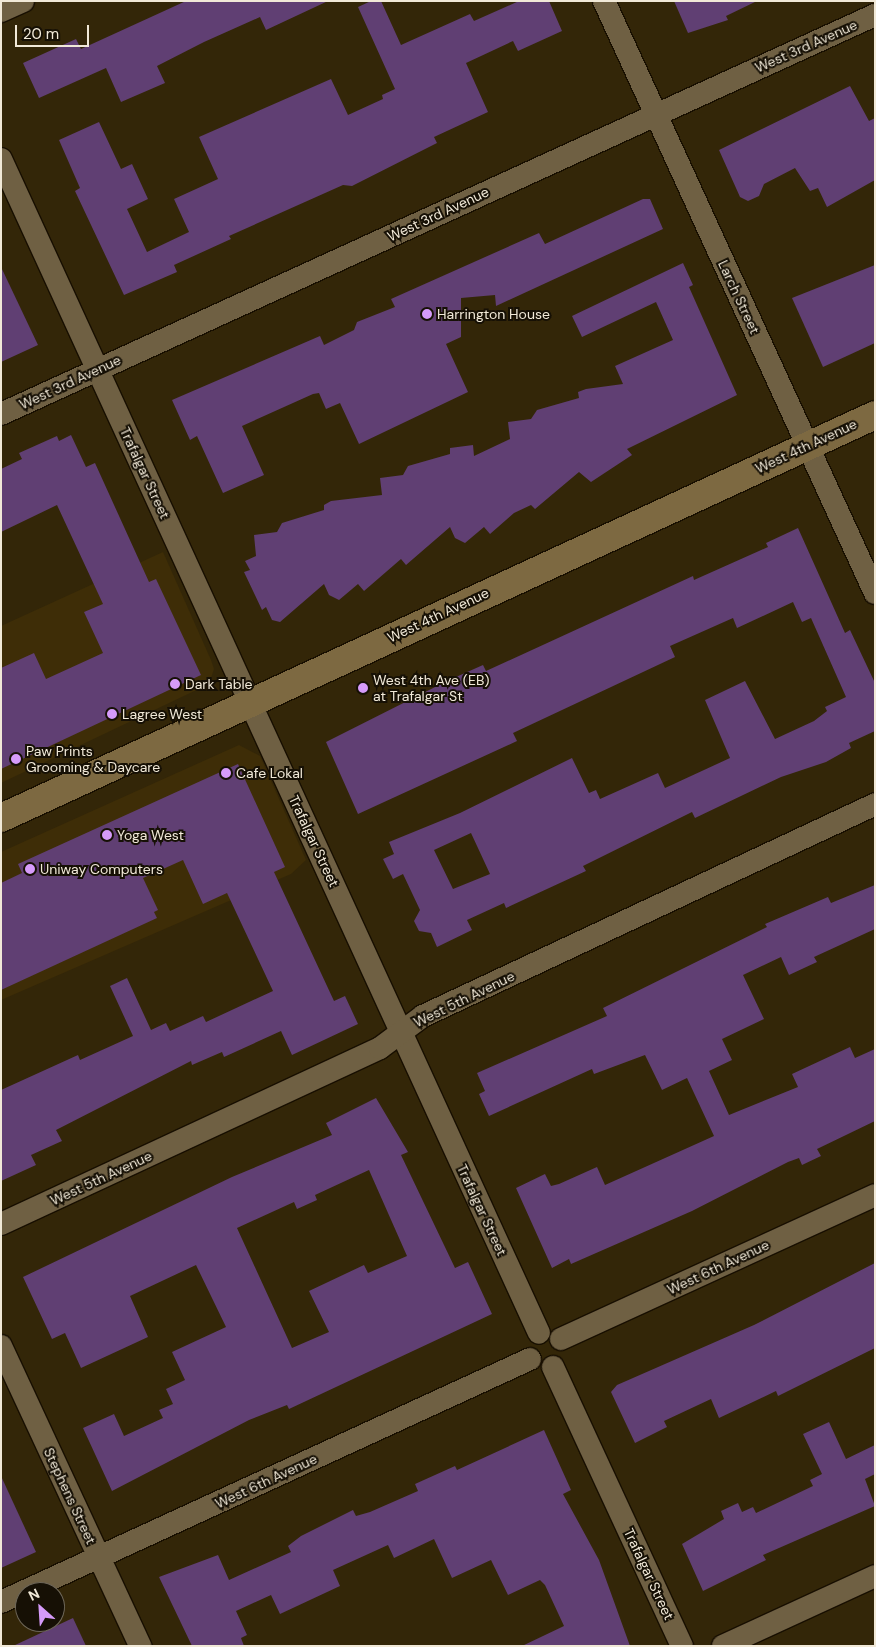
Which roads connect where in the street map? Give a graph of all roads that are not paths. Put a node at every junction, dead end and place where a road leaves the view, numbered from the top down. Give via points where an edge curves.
1 (23, 1) edge
2 (604, 1) edge
3 (1, 11) edge
4 (875, 15) edge
5 (656, 115) junction
6 (1, 159) edge
7 (98, 369) junction
8 (1, 414) edge
9 (875, 414) edge
10 (808, 445) junction
11 (875, 592) edge
12 (251, 702) junction
13 (875, 804) edge
14 (1, 818) edge
15 (401, 1032) junction
16 (875, 1195) edge
17 (1, 1224) edge
18 (539, 1333) junction
19 (561, 1339) junction
20 (1, 1346) edge
21 (530, 1359) junction
22 (553, 1367) junction
23 (99, 1557) junction
24 (875, 1576) edge
25 (1, 1602) edge
26 (140, 1646) edge
27 (682, 1646) edge
28 (723, 1646) edge

1 - 3 street
2 - 5 street, Larch Street
4 - 5 street, West 3rd Avenue
5 - 7 street, West 3rd Avenue
5 - 10 street, Larch Street
6 - 7 street, Trafalgar Street
7 - 8 street, West 3rd Avenue
7 - 12 street, Trafalgar Street
9 - 10 main road, West 4th Avenue
10 - 11 street, Larch Street
10 - 12 main road, West 4th Avenue
12 - 14 main road, West 4th Avenue
12 - 15 street, Trafalgar Street
13 - 15 street, West 5th Avenue via 423,1016
15 - 17 street, West 5th Avenue via 380,1048
15 - 18 street, Trafalgar Street
16 - 19 street, West 6th Avenue
18 - 19 street via 551,1332
18 - 21 street via 528,1347
19 - 22 street via 564,1355
20 - 23 street, Stephens Street
21 - 22 street via 543,1368
21 - 23 street, West 6th Avenue
22 - 27 street, Trafalgar Street
23 - 25 street, West 6th Avenue
23 - 26 street, Stephens Street
24 - 28 street

